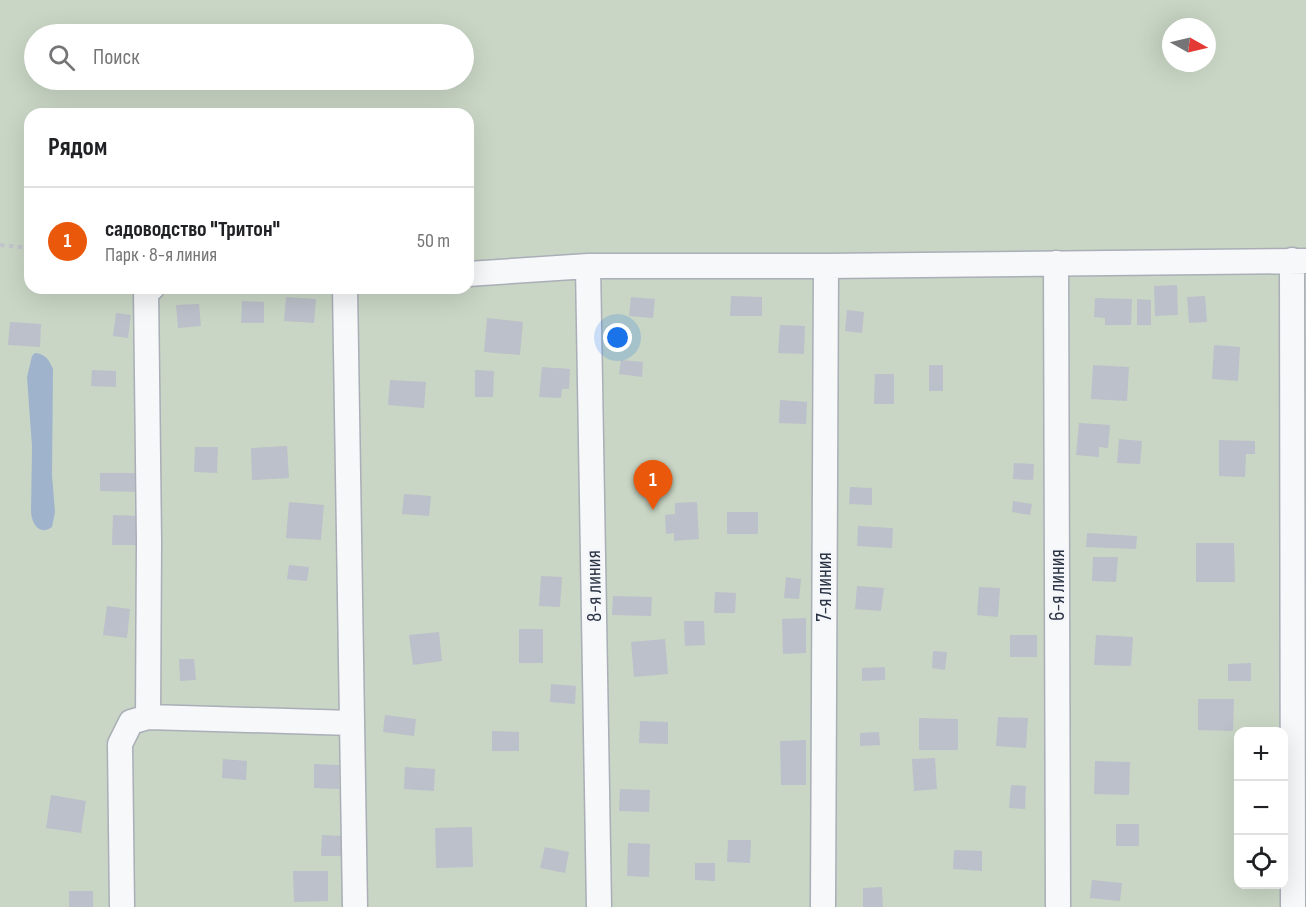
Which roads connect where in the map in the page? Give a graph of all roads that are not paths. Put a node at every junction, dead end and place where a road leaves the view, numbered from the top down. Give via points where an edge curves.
1 (1299, 261) edge
2 (1056, 263) junction
3 (588, 266) junction
4 (825, 266) junction
5 (474, 274) edge
6 (146, 294) edge
7 (345, 294) edge
8 (148, 717) junction
9 (352, 723) junction
10 (122, 907) edge
11 (355, 907) edge
12 (599, 907) edge
13 (823, 907) edge
14 (1058, 907) edge
15 (1293, 907) edge

1 - 2 street
1 - 15 street
2 - 4 street
2 - 14 street, 6-я линия
3 - 4 street
3 - 5 street
3 - 12 street, 8-я линия
4 - 13 street, 7-я линия
6 - 8 street
7 - 9 street
8 - 9 street
8 - 10 street via 131,722 120,744
9 - 11 street

